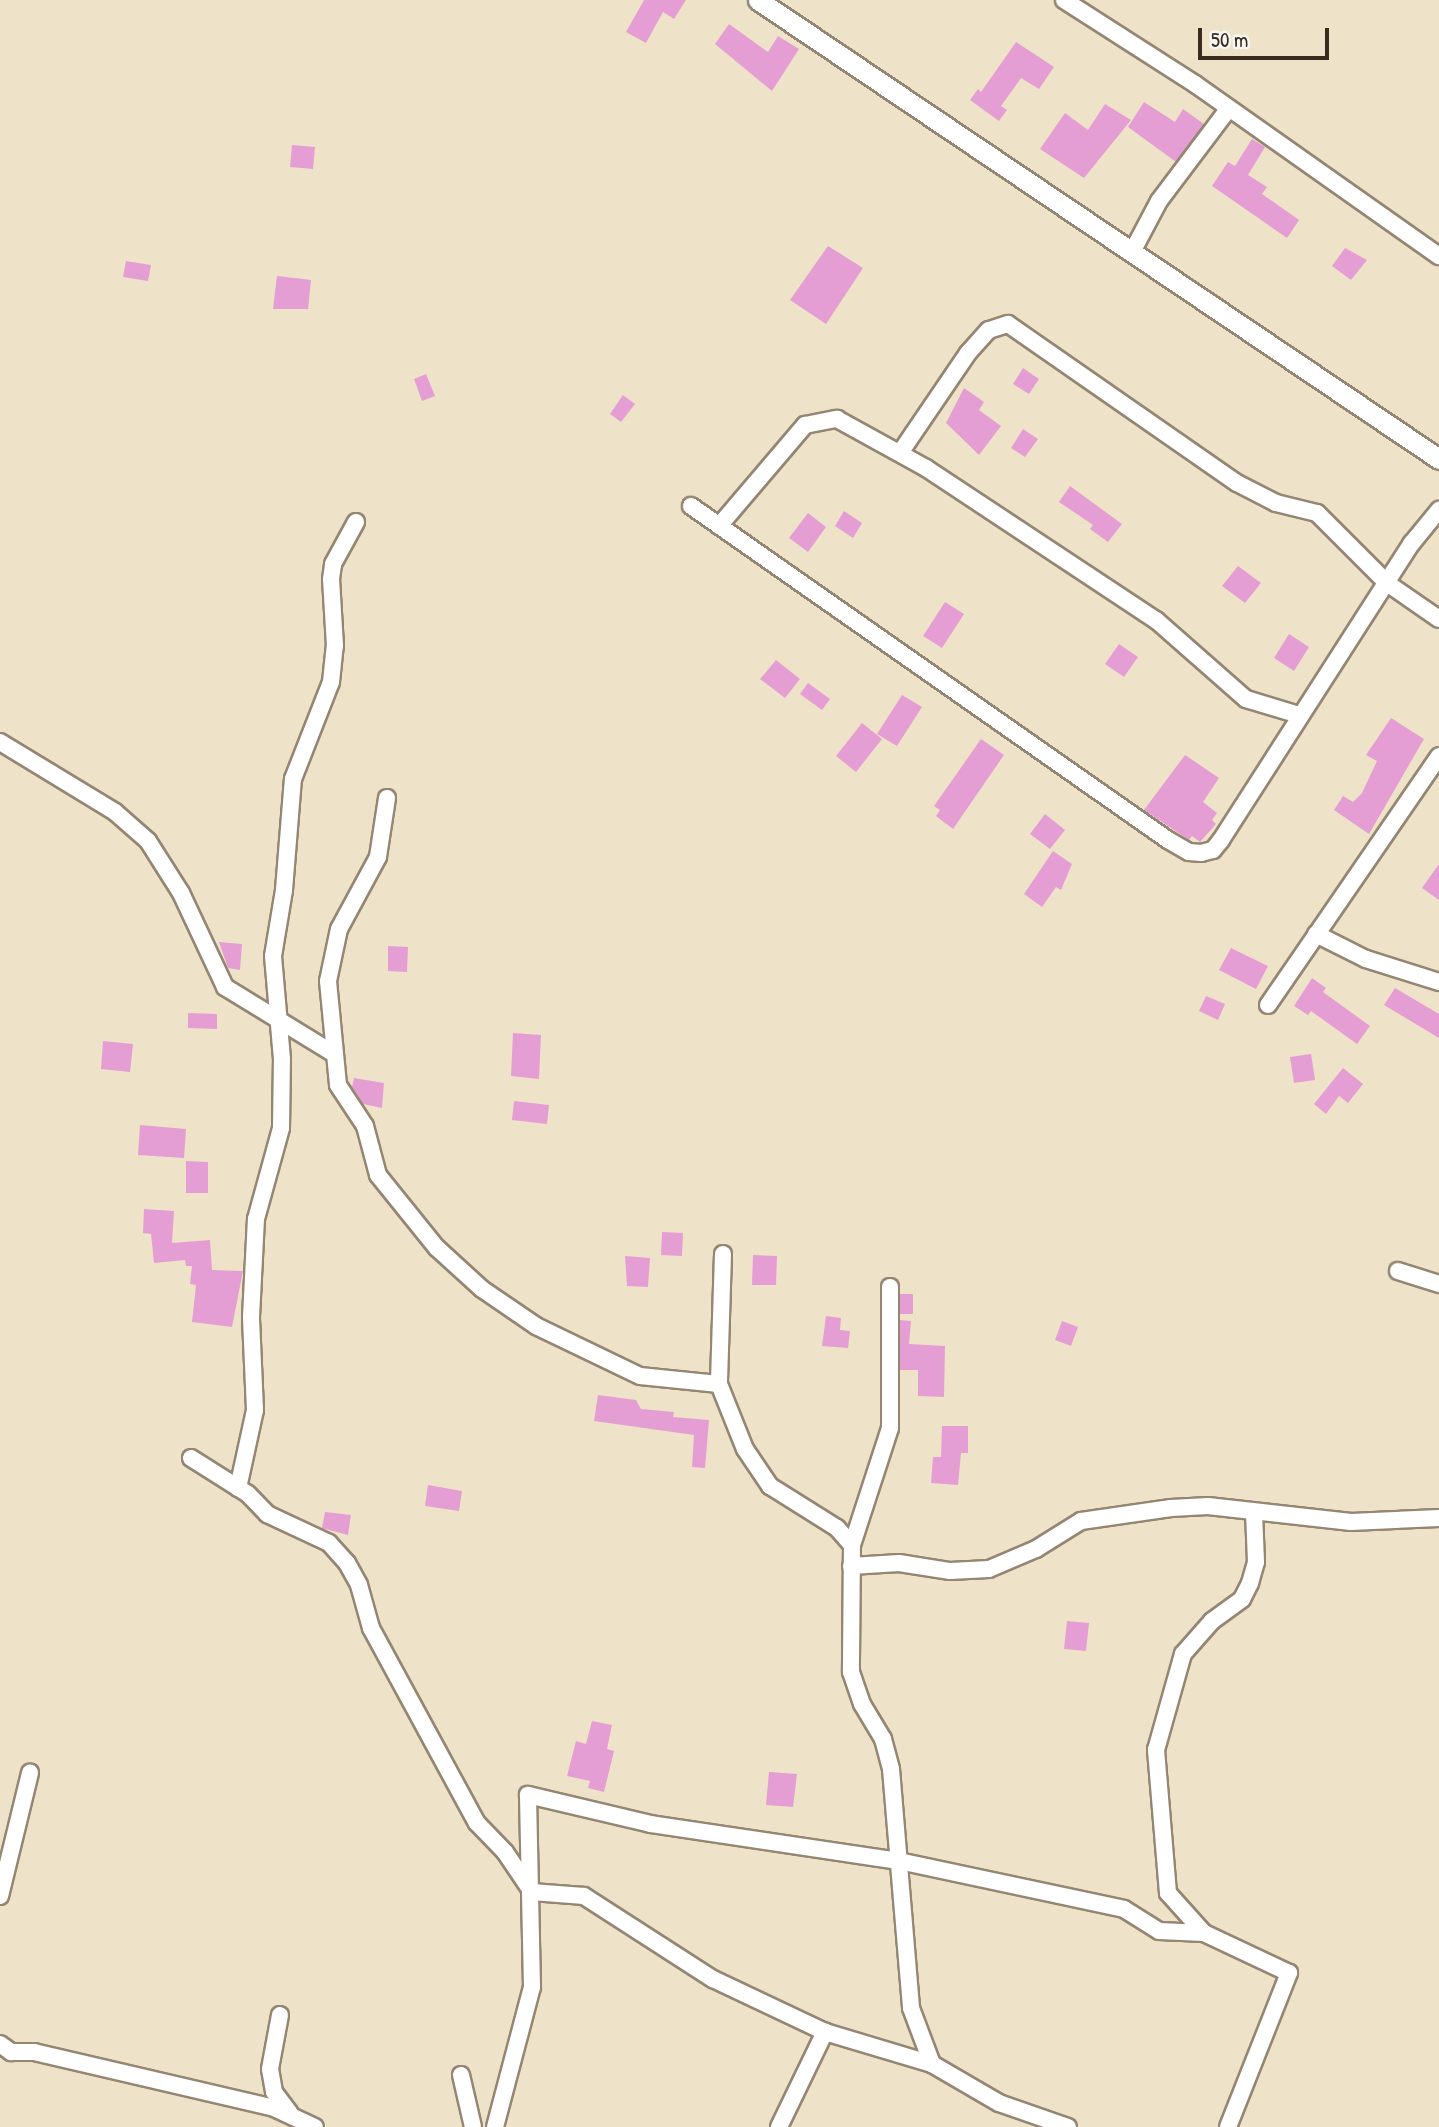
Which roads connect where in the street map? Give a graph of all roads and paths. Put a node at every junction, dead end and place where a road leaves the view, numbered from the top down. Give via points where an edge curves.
1 (758, 0) edge
2 (1064, 0) edge
3 (1229, 108) junction
4 (1132, 252) junction
5 (1439, 256) edge
6 (900, 453) junction
7 (1439, 459) edge
8 (691, 506) dead end
9 (1439, 510) edge
10 (356, 522) dead end
11 (719, 526) junction
12 (1387, 583) junction
13 (1439, 619) edge
14 (1299, 715) junction
15 (0, 742) edge
16 (1439, 756) edge
17 (387, 798) dead end
18 (1317, 934) junction
19 (1439, 982) edge
20 (1268, 1005) dead end
21 (275, 1020) junction
22 (331, 1052) junction
23 (723, 1254) dead end
24 (1398, 1271) dead end
25 (1439, 1284) edge
26 (890, 1287) dead end
27 (719, 1384) junction
28 (191, 1458) dead end
29 (238, 1488) junction
30 (1254, 1512) junction
31 (1439, 1518) edge
32 (852, 1545) junction
33 (851, 1566) junction
34 (30, 1773) dead end
35 (899, 1861) junction
36 (532, 1892) junction
37 (0, 1896) edge
38 (1204, 1933) junction
39 (280, 2015) dead end
40 (825, 2032) junction
41 (0, 2044) edge
42 (932, 2064) junction
43 (461, 2075) dead end
44 (293, 2118) junction
45 (315, 2127) edge
46 (473, 2127) edge
47 (495, 2127) edge
48 (779, 2127) edge
49 (1068, 2127) edge
50 (1228, 2127) edge

1 - 4 street
2 - 3 street
3 - 4 street via 1159,201
3 - 5 street
4 - 7 street
6 - 11 street via 838,419 805,425
6 - 12 street via 968,353 989,330 1008,324 1237,483 1276,503 1317,513
6 - 14 street via 1156,620 1246,699
8 - 11 street
9 - 12 street
10 - 21 street via 331,579 335,646 331,682 293,779 284,890 273,956
11 - 14 street via 1189,852 1213,850
12 - 13 street
12 - 14 street
15 - 21 street via 115,812 148,841 181,893 225,987
16 - 18 street
17 - 22 street via 377,858 339,929 331,968
18 - 19 street via 1366,959
18 - 20 street
21 - 22 street
21 - 29 street via 282,1059 281,1128 256,1219 251,1317 255,1410
22 - 27 street via 338,1085 365,1126 378,1175 436,1248 482,1289 536,1326 640,1376
23 - 27 street
24 - 25 street
26 - 32 street via 890,1427
27 - 32 street via 745,1449 770,1486 838,1528
28 - 29 street
29 - 36 street via 267,1514 329,1543 347,1563 359,1585 371,1628 477,1824 505,1852
30 - 31 street via 1351,1522
30 - 33 street via 1171,1507 1081,1521 1036,1549 989,1569 950,1571 899,1563
30 - 38 street via 1256,1562 1250,1583 1242,1599 1212,1620 1183,1654 1156,1750 1168,1893
32 - 33 street
33 - 35 street via 851,1672 862,1704 883,1739 891,1769
34 - 37 street
35 - 36 street via 651,1824 528,1795
35 - 38 street via 1124,1909 1159,1931
35 - 42 street via 911,2008
36 - 40 street via 584,1896 713,1979
36 - 47 street via 532,1987
38 - 50 street via 1289,1973
39 - 44 street via 270,2069 274,2092
40 - 42 street
40 - 48 street
41 - 44 street via 11,2052 34,2052 156,2080 274,2108
42 - 49 street via 999,2103
43 - 46 street
44 - 45 street

